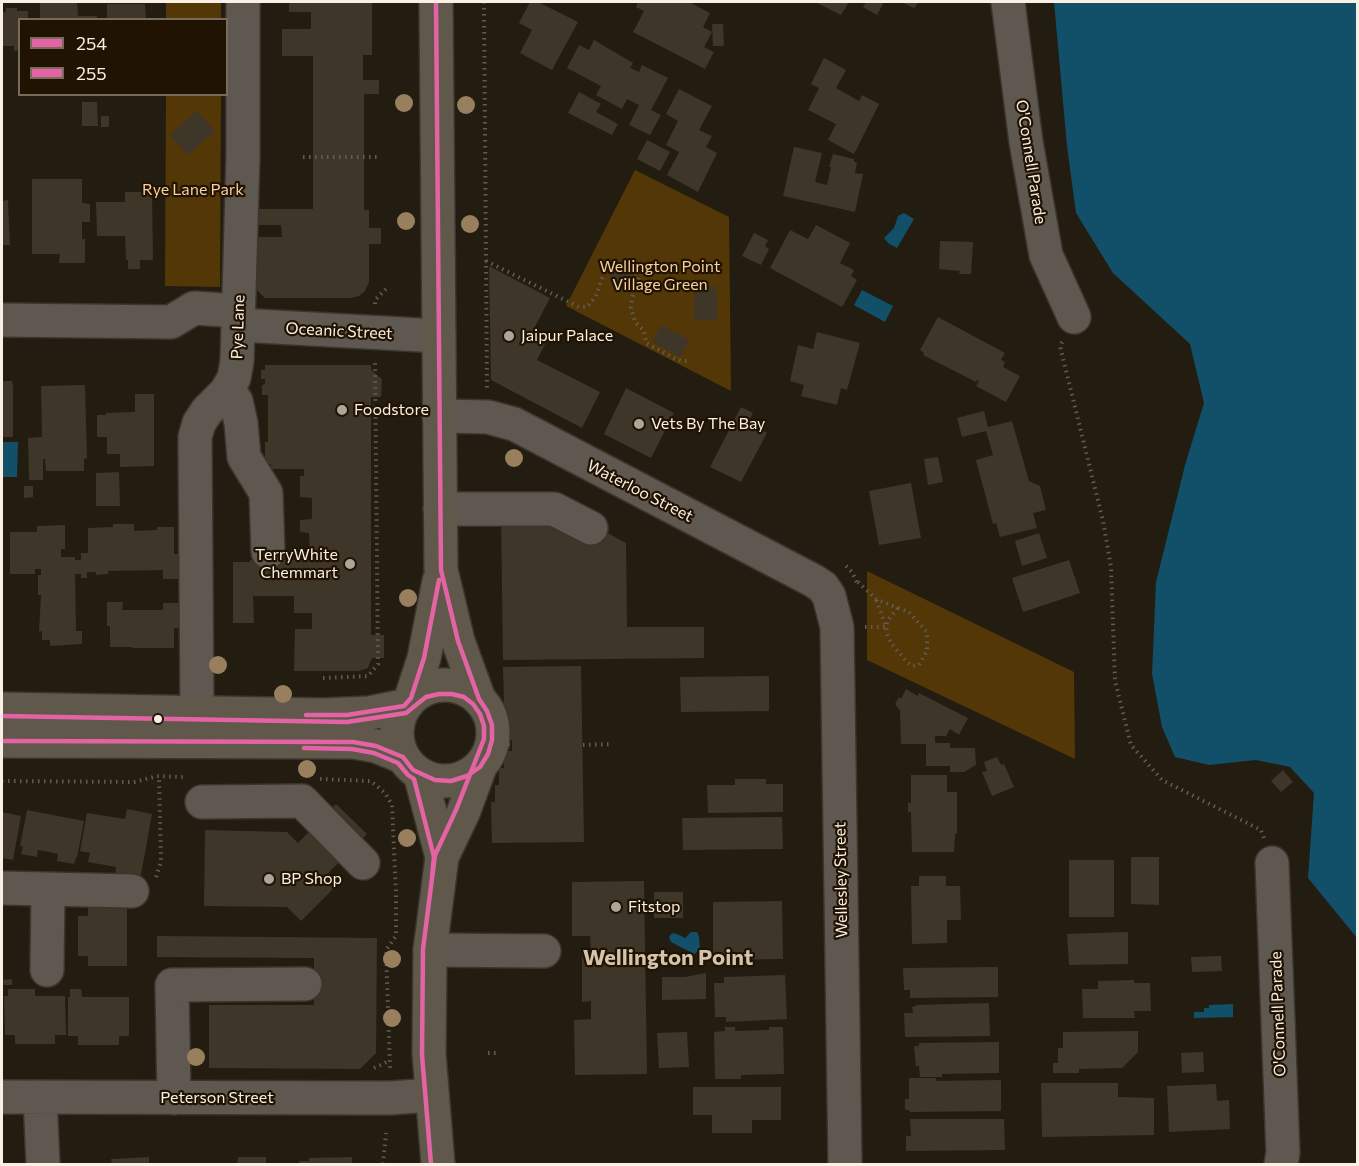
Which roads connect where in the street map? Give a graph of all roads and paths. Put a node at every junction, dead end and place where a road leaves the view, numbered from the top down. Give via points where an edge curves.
1 (243, 2) edge
2 (436, 2) edge
3 (484, 2) edge
4 (1008, 2) edge
5 (303, 157) dead end
6 (380, 157) dead end
7 (486, 261) junction
8 (1074, 317) joint
9 (239, 318) junction
10 (2, 320) edge
11 (439, 336) junction
12 (375, 359) dead end
13 (690, 361) dead end
14 (226, 392) junction
15 (487, 396) dead end
16 (439, 416) junction
17 (440, 509) junction
18 (591, 528) dead end
19 (267, 552) dead end
20 (441, 570) junction
21 (843, 589) junction
22 (876, 599) junction
23 (898, 608) junction
24 (858, 627) dead end
25 (886, 627) junction
26 (323, 678) dead end
27 (479, 699) junction
28 (408, 702) junction
29 (17, 709) edge
30 (197, 712) junction
31 (2, 741) edge
32 (183, 741) junction
33 (613, 744) dead end
34 (583, 745) dead end
35 (411, 766) junction
36 (480, 767) junction
37 (159, 776) junction
38 (311, 778) dead end
39 (2, 781) edge
40 (195, 790) joint
41 (442, 857) junction
42 (363, 863) dead end
43 (1272, 863) joint
44 (2, 888) edge
45 (48, 890) junction
46 (132, 891) joint
47 (430, 950) junction
48 (544, 951) dead end
49 (47, 970) dead end
50 (305, 984) dead end
51 (390, 1053) junction
52 (488, 1053) dead end
53 (496, 1053) dead end
54 (396, 1054) dead end
55 (390, 1061) junction
56 (365, 1068) dead end
57 (390, 1068) dead end
58 (432, 1095) junction
59 (2, 1097) edge
60 (40, 1097) junction
61 (174, 1098) junction
62 (386, 1133) dead end
63 (43, 1164) edge
64 (383, 1164) edge
65 (438, 1164) edge
66 (845, 1164) edge
67 (1281, 1164) edge

1 - 9 street, Pye Lane
2 - 11 main road
3 - 7 path
4 - 8 street, O'Connell Parade via 1046,255
5 - 6 path
7 - 13 path via 579,308 587,307 596,296 610,263 634,269 639,277 631,308 646,343 683,362
7 - 15 path
8 - 43 path via 1060,346 1103,521 1111,567 1115,681 1131,745 1162,780 1261,830
9 - 10 street, Oceanic Street via 194,308 171,322
9 - 11 street, Oceanic Street
9 - 14 street, Pye Lane via 237,361
11 - 16 main road
12 - 26 path via 378,664 368,676
14 - 19 street via 236,401 244,458 266,493
14 - 30 street, Pye Lane via 207,411 195,437
16 - 17 main road
16 - 21 street, Waterloo Street via 480,416 514,424 823,587
17 - 18 street via 554,508
17 - 20 main road
20 - 27 main road via 458,640
20 - 28 main road via 424,658
21 - 22 path
21 - 66 street, Wellesley Street via 835,611
22 - 23 path
22 - 25 path
23 - 25 path
23 - 25 path via 909,612 927,632 927,651 919,665 912,666 899,654
24 - 25 path
27 - 28 main road via 467,690 438,686 423,690
27 - 36 main road via 492,725 492,740
28 - 30 main road via 347,715
28 - 35 main road via 398,720 397,735
29 - 30 main road
29 - 32 main road via 164,727 178,733
31 - 32 main road
32 - 35 main road via 353,742 376,746
33 - 34 path
35 - 36 main road via 435,780 451,781
35 - 41 main road
36 - 41 main road
37 - 39 path via 134,782
37 - 40 path
37 - 46 path via 161,862 150,884
38 - 51 path via 371,781 385,792 392,805 396,936 386,950
40 - 42 street via 302,801
41 - 47 main road
43 - 67 street, O'Connell Parade
44 - 45 street
45 - 46 street
45 - 49 street
47 - 48 street
47 - 58 main road
50 - 61 street via 172,985
51 - 54 path
51 - 55 path
52 - 53 path
55 - 56 path
55 - 57 path
58 - 61 street, Peterson Street
58 - 65 main road
59 - 60 street, Peterson Street
60 - 61 street, Peterson Street
60 - 63 street
62 - 64 path

